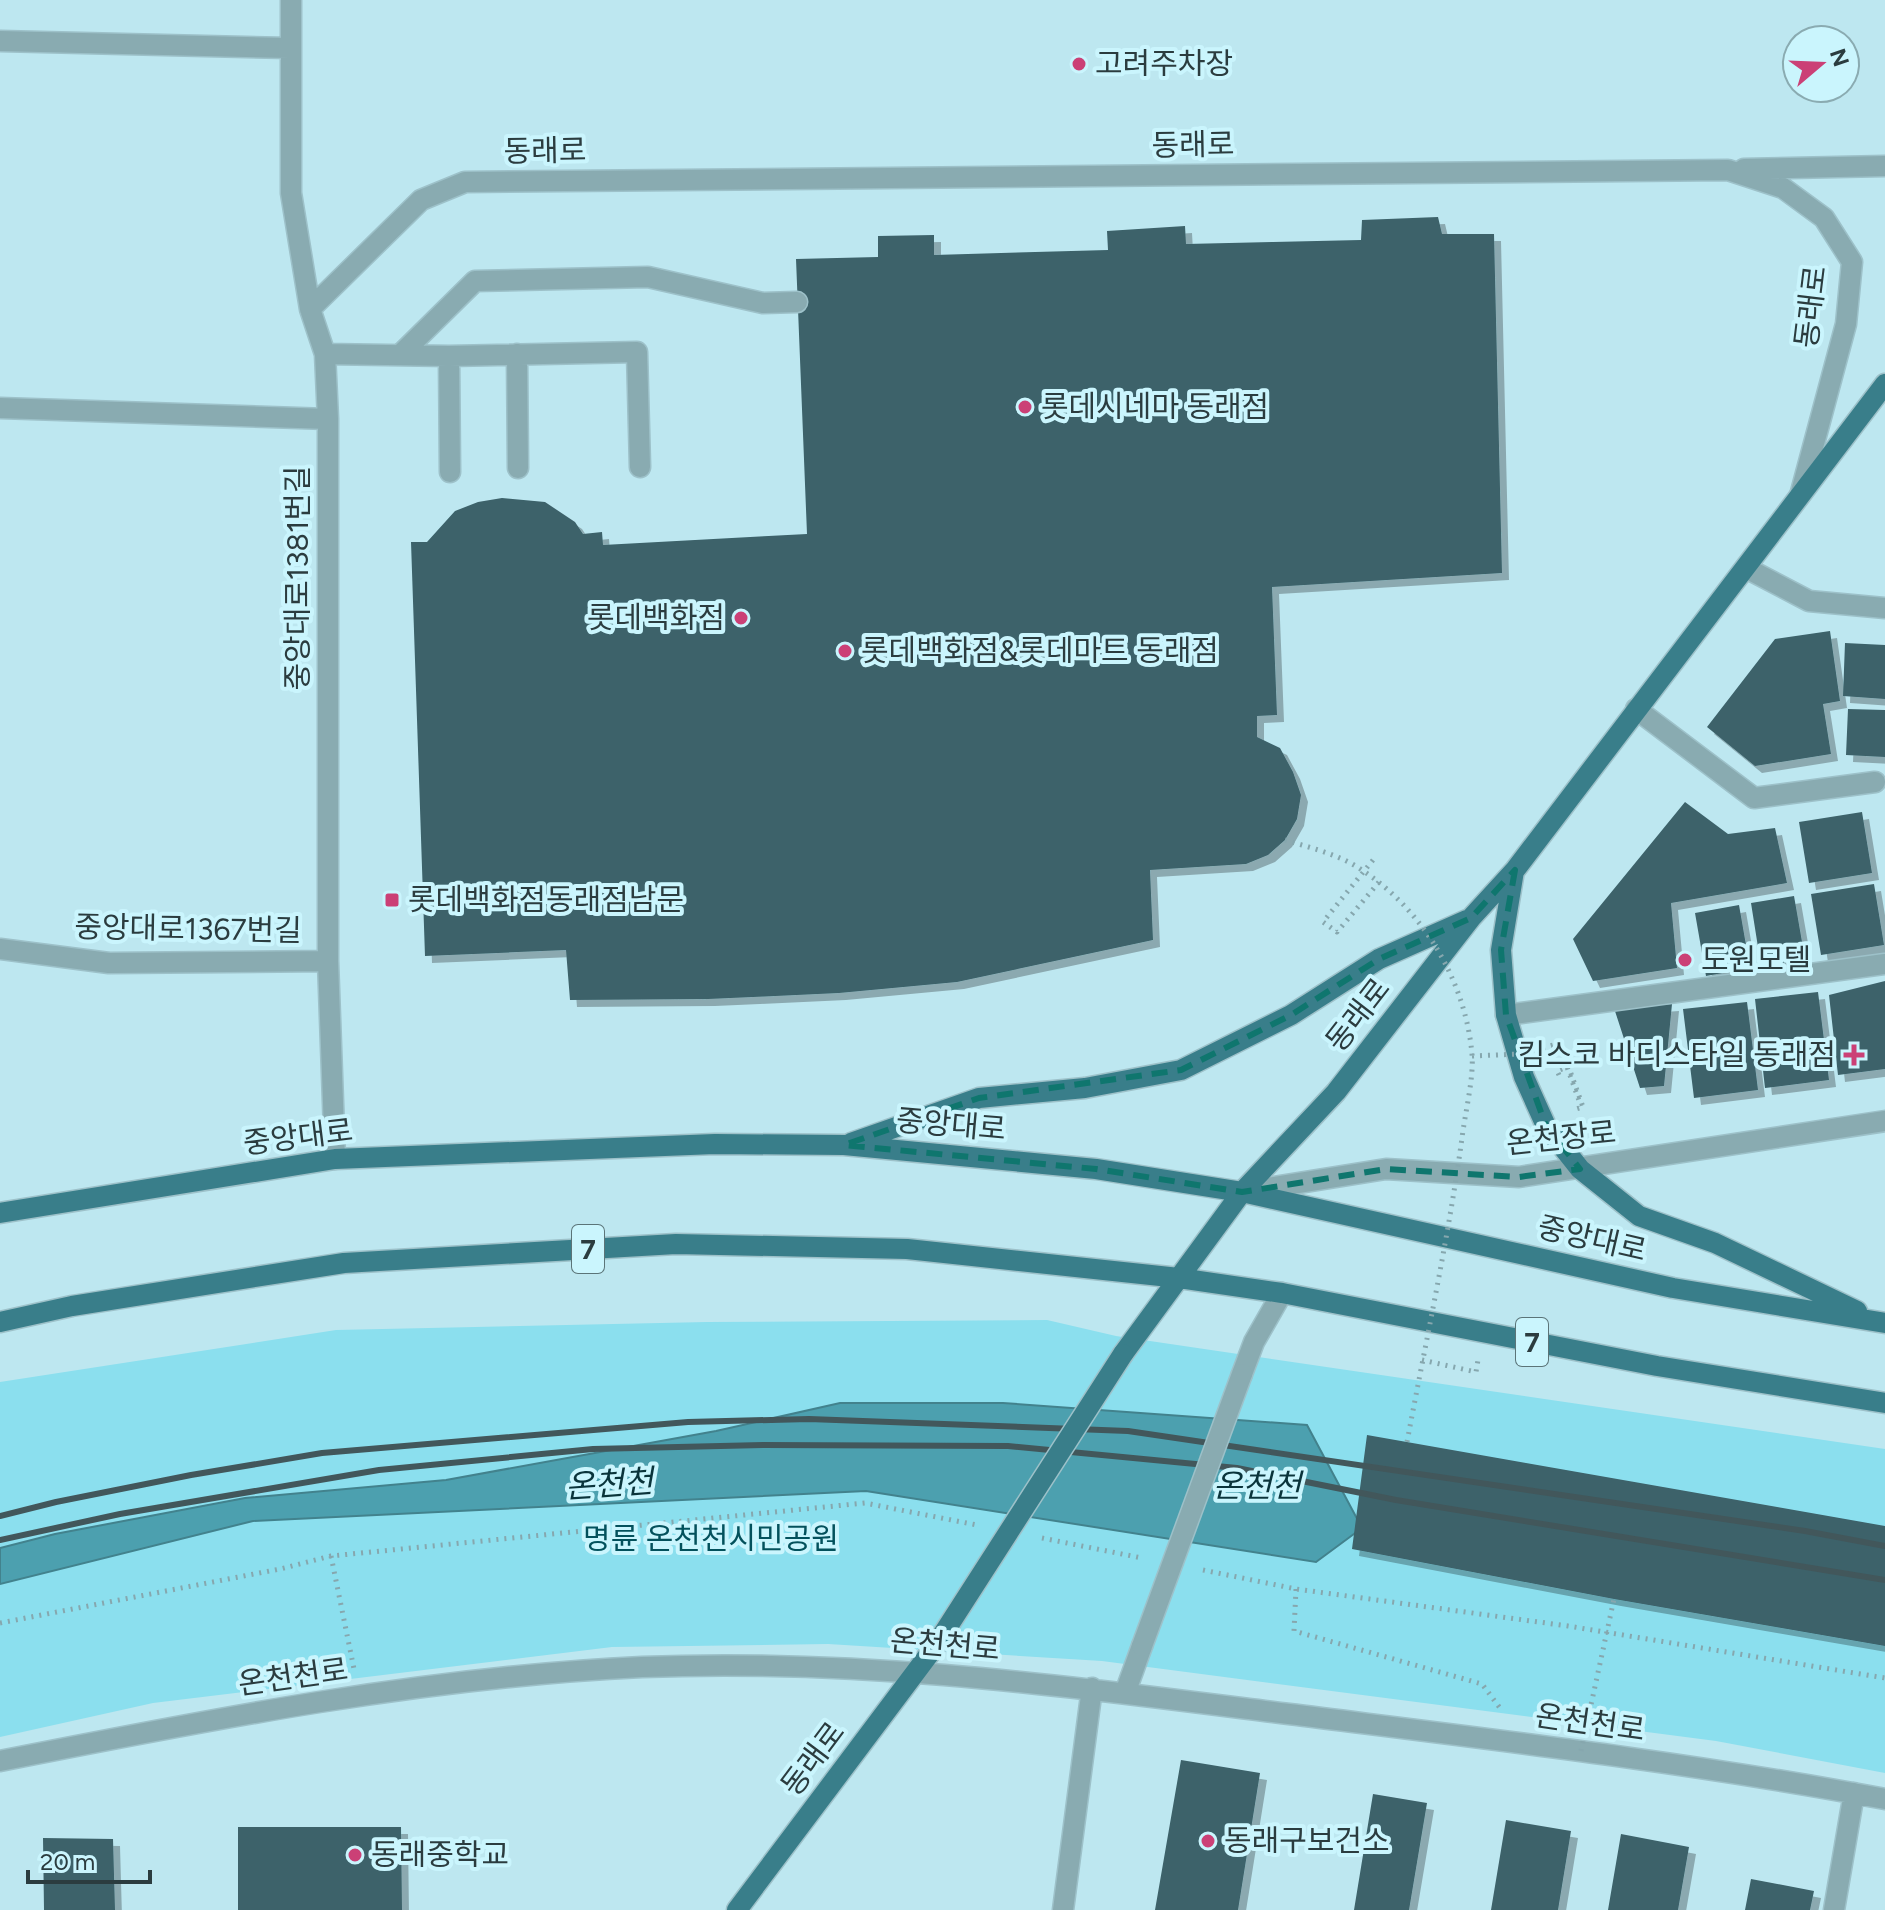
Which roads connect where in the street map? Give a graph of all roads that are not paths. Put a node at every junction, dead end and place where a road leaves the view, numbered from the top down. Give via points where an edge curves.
1 (291, 0) edge
2 (0, 41) edge
3 (289, 48) junction
4 (1885, 166) edge
5 (1728, 170) junction
6 (797, 302) dead end
7 (310, 309) junction
8 (325, 354) junction
9 (517, 354) junction
10 (400, 355) junction
11 (449, 356) junction
12 (1885, 384) edge
13 (0, 408) edge
14 (328, 419) junction
15 (640, 467) dead end
16 (518, 468) dead end
17 (450, 472) dead end
18 (1801, 492) junction
19 (1746, 568) junction
20 (1885, 608) edge
21 (1636, 709) junction
22 (1875, 782) dead end
23 (1515, 870) junction
24 (1471, 918) junction
25 (0, 949) edge
26 (328, 961) junction
27 (1885, 964) edge
28 (1506, 1015) junction
29 (1885, 1121) edge
30 (844, 1145) junction
31 (335, 1159) junction
32 (1580, 1169) junction
33 (1242, 1192) junction
34 (0, 1213) edge
35 (1179, 1278) junction
36 (1282, 1293) junction
37 (0, 1322) edge
38 (1882, 1322) edge
39 (1885, 1403) edge
40 (916, 1671) junction
41 (1092, 1688) junction
42 (1125, 1693) junction
43 (0, 1761) edge
44 (1854, 1793) junction
45 (1885, 1799) edge
46 (737, 1910) edge
47 (1063, 1910) edge
48 (1834, 1910) edge

1 - 3 street, 중앙대로1381번길
2 - 3 street
3 - 7 street, 중앙대로1381번길 via 291,193
4 - 5 street
5 - 7 street, 동래로 via 465,182 421,200
5 - 18 street, 동래로 via 1783,188 1824,218 1852,262 1846,324
6 - 10 street via 763,303 648,277 475,281
7 - 8 street, 중앙대로1381번길
8 - 10 street
8 - 14 street, 중앙대로1381번길
9 - 11 street
9 - 15 street via 637,352
9 - 16 street
10 - 11 street
11 - 17 street
12 - 18 main road, 동래로
13 - 14 street
14 - 26 street, 중앙대로1381번길
18 - 19 main road, 동래로
19 - 20 street via 1809,601
19 - 21 main road, 동래로
21 - 22 street via 1754,798
21 - 23 main road, 동래로
23 - 24 main road, 동래로
23 - 28 main road via 1501,950
24 - 30 main road via 1379,959 1291,1015 1181,1070 1085,1088 979,1098
24 - 33 main road, 동래로 via 1336,1092
25 - 26 street, 중앙대로1367번길 via 109,963
26 - 31 street, 중앙대로1381번길
27 - 28 street
28 - 32 main road via 1524,1077 1546,1126
29 - 32 street, 온천장로
30 - 31 main road, 중앙대로 via 715,1144
30 - 33 main road, 중앙대로 via 1096,1169
31 - 34 main road, 중앙대로
32 - 33 street, 온천장로 via 1519,1177 1386,1169
32 - 38 main road via 1639,1216 1715,1243
33 - 35 main road, 동래로
33 - 38 main road, 중앙대로 via 1673,1288
35 - 36 main road, 7
35 - 37 main road, 7 via 907,1249 676,1244 344,1263
35 - 40 main road, 동래로, bridge via 1123,1354
36 - 39 main road, 7 via 1657,1366
36 - 42 street, bridge via 1254,1342
40 - 41 street, 온천천로
40 - 43 street, 온천천로 via 643,1667 454,1682 202,1721
40 - 46 main road, 동래로
41 - 42 street, 온천천로
41 - 47 street
42 - 44 street, 온천천로 via 1581,1751
44 - 45 street, 온천천로
44 - 48 street

